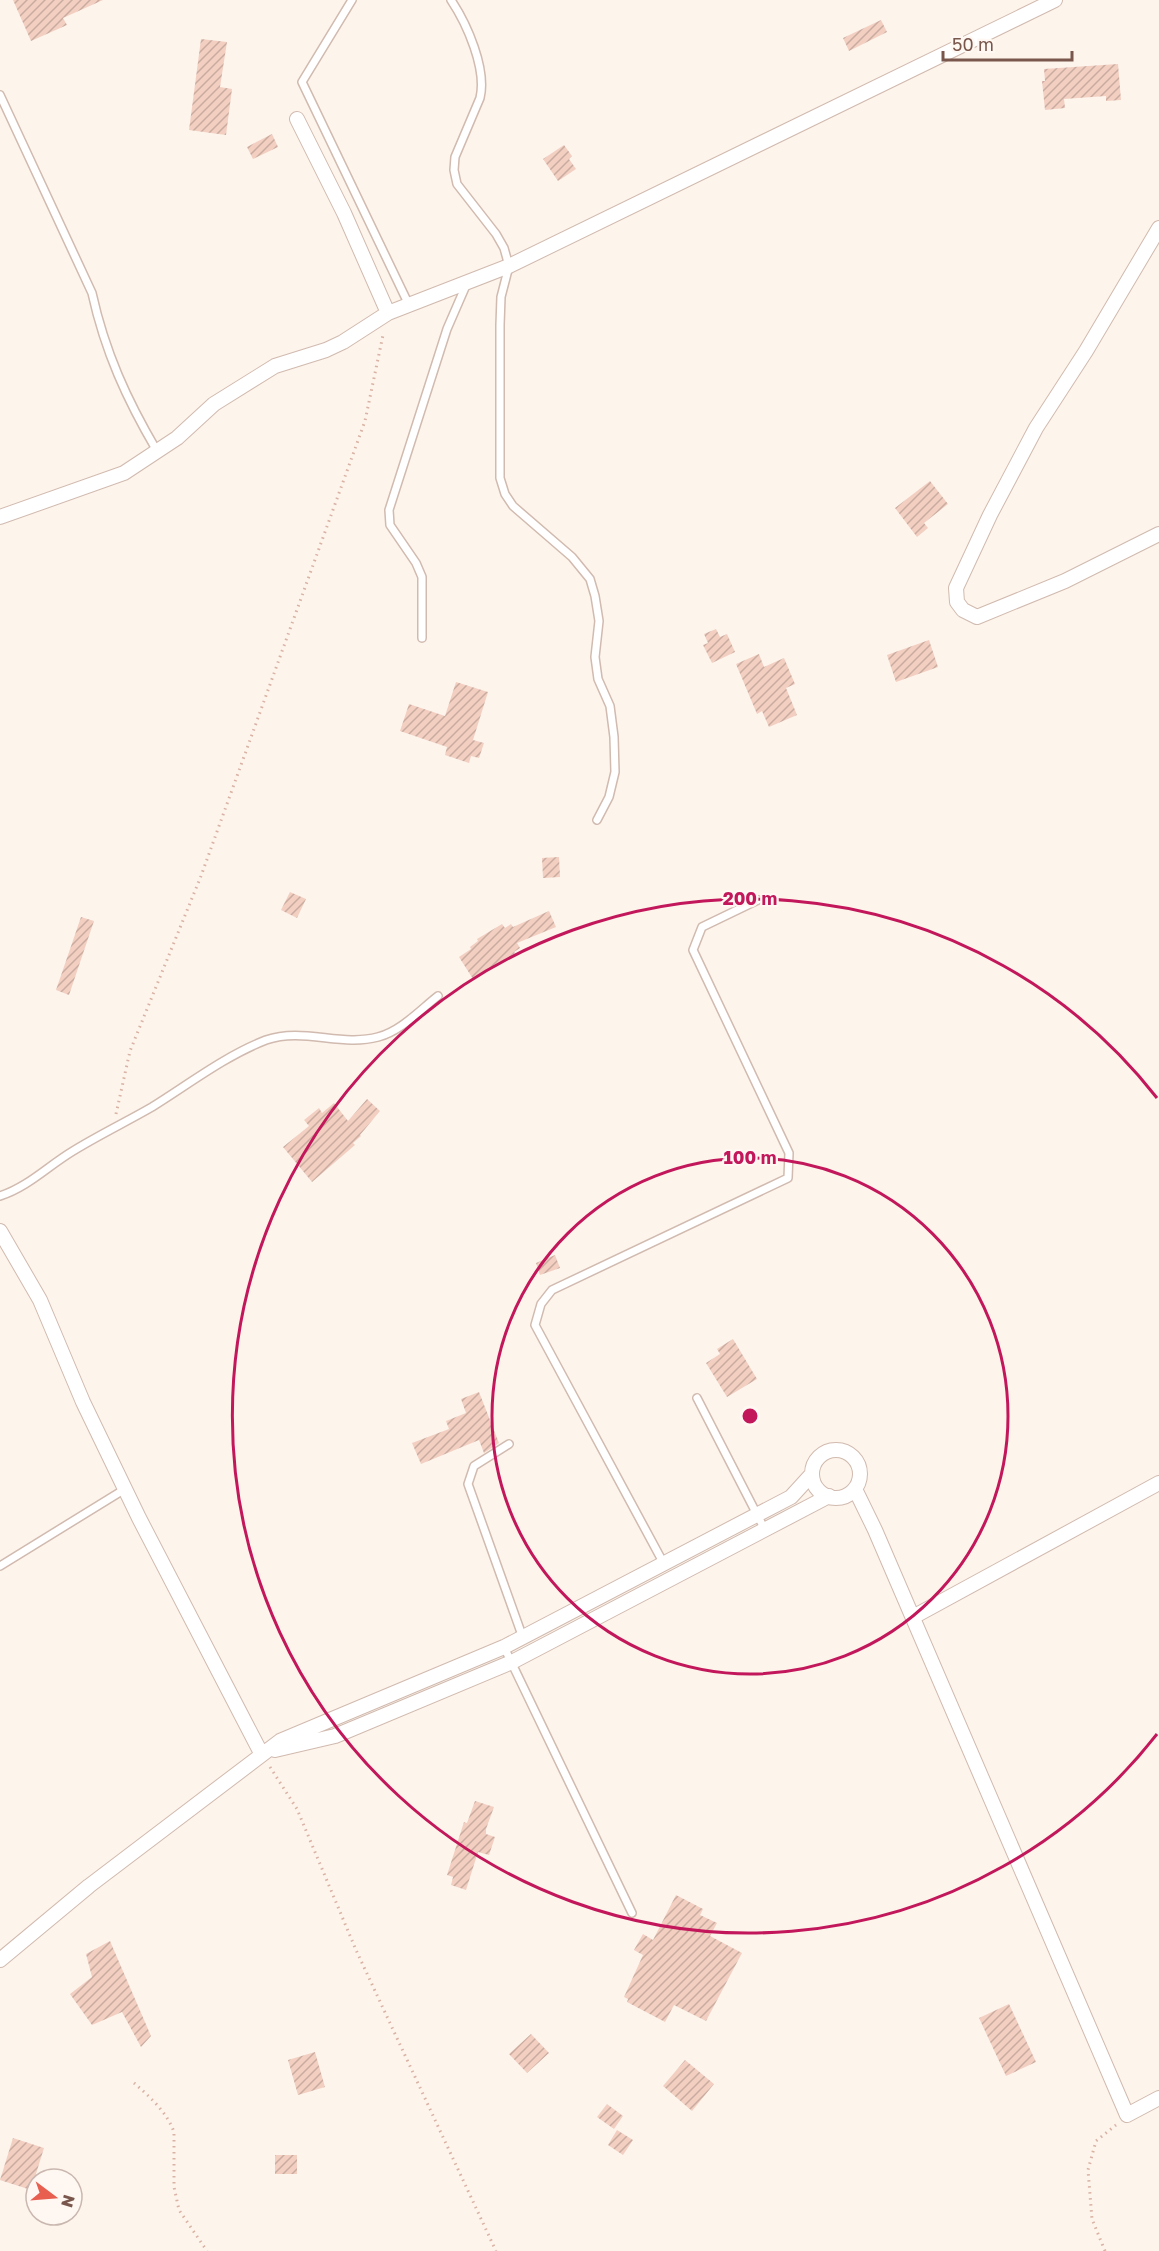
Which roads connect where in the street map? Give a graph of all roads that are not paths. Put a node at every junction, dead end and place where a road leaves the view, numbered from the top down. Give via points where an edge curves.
1 (352, 0) edge
2 (451, 0) edge
3 (1055, 0) edge
4 (0, 95) edge
5 (297, 119) dead end
6 (1159, 228) edge
7 (508, 266) junction
8 (467, 283) junction
9 (409, 305) junction
10 (388, 313) junction
11 (158, 452) junction
12 (0, 517) edge
13 (1159, 534) edge
14 (422, 638) dead end
15 (597, 820) dead end
16 (758, 900) dead end
17 (438, 996) dead end
18 (0, 1196) edge
19 (0, 1231) edge
20 (697, 1398) dead end
21 (509, 1444) dead end
22 (812, 1474) junction
23 (1159, 1483) edge
24 (125, 1489) junction
25 (855, 1489) junction
26 (829, 1496) junction
27 (756, 1515) junction
28 (765, 1530) junction
29 (664, 1564) junction
30 (0, 1566) edge
31 (913, 1617) junction
32 (523, 1638) junction
33 (504, 1647) junction
34 (512, 1662) junction
35 (261, 1753) junction
36 (632, 1913) dead end
37 (0, 1959) edge
38 (1159, 2098) edge

1 - 9 lane via 302,82
2 - 7 lane via 481,70 482,88 455,157 454,170 457,184 504,248
3 - 7 street
4 - 11 lane via 92,293 111,362
5 - 10 street
6 - 13 street via 1036,428 956,588 957,602 977,617 1065,581
7 - 8 street
7 - 15 lane via 501,297 500,478 513,506 572,557 590,579 595,596 599,621 595,657 598,679 610,706 615,772 609,797
8 - 9 street
8 - 14 lane via 447,329 389,510 390,525 422,577
9 - 10 street
10 - 11 street via 343,342 275,366 244,384
11 - 12 street via 124,473
16 - 29 lane via 702,927 693,950 789,1153 788,1178 552,1290 541,1304 535,1325
17 - 18 lane via 381,1036 349,1040 291,1034 267,1040
19 - 24 street via 40,1300
20 - 27 lane
21 - 32 lane via 474,1466 468,1484
22 - 25 street via 815,1461 825,1452 839,1450 856,1461 860,1469
22 - 26 street via 818,1491
22 - 27 street via 791,1497
23 - 31 street
24 - 30 lane
24 - 35 street
25 - 26 street via 842,1497
25 - 31 street
26 - 28 street
27 - 28 lane
27 - 29 street
28 - 34 street
29 - 32 street
31 - 38 street via 1127,2115
32 - 33 street
33 - 34 lane
33 - 35 street via 280,1741
34 - 35 street via 335,1736
34 - 36 lane
35 - 37 street

